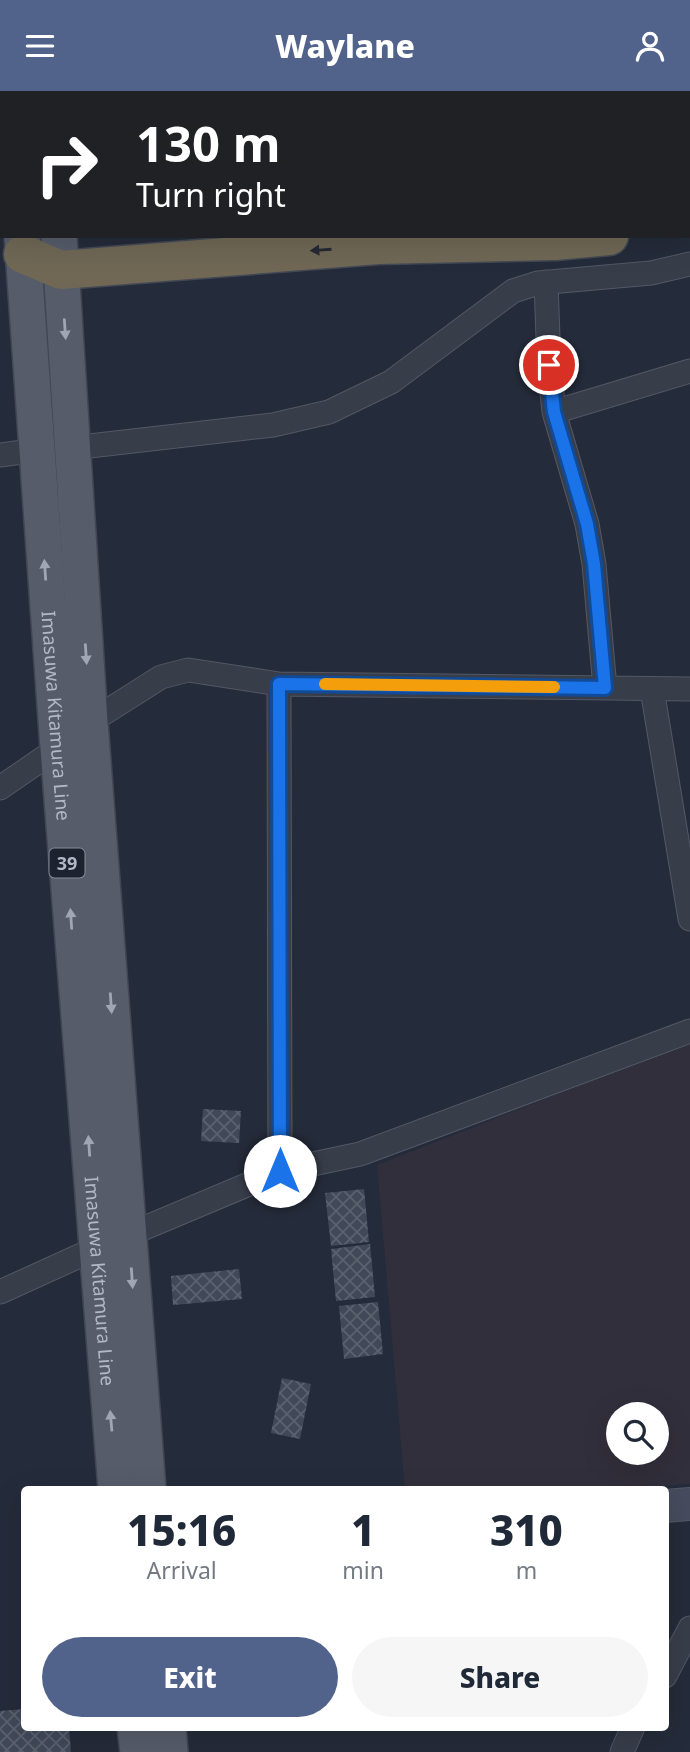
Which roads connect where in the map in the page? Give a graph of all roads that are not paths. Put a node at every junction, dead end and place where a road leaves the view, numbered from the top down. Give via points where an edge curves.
1 (587, 238) edge
2 (43, 247) edge
3 (690, 264) edge
4 (546, 282) junction
5 (690, 370) edge
6 (554, 412) junction
7 (72, 448) junction
8 (37, 450) junction
9 (0, 455) edge
10 (279, 684) junction
11 (605, 688) junction
12 (652, 689) junction
13 (690, 689) edge
14 (90, 722) junction
15 (58, 748) junction
16 (0, 788) edge
17 (690, 919) edge
18 (690, 1031) edge
19 (280, 1171) junction
20 (128, 1235) junction
21 (97, 1248) junction
22 (0, 1292) edge
23 (116, 1486) edge
24 (148, 1486) edge
25 (690, 1504) edge
26 (669, 1506) edge
27 (690, 1628) edge
28 (669, 1669) edge
29 (135, 1731) edge
30 (168, 1731) edge
31 (631, 1731) edge
32 (138, 1752) edge
33 (170, 1752) edge
34 (621, 1752) edge

1 -> 2 highway via 378,245
2 -> 7 main road, Imasuwa Kitamura Line / 39
2 - 8 main road, Imasuwa Kitamura Line / 39
3 - 4 street via 651,273
4 - 6 street
4 - 7 street via 513,291 391,382 329,412 273,425
5 - 6 street
6 - 11 street via 587,524
7 -> 14 main road, Imasuwa Kitamura Line / 39
8 - 9 street
15 -> 8 main road, Imasuwa Kitamura Line / 39
10 - 11 street
10 - 14 street via 188,670 160,677
10 - 19 street
11 - 12 street
12 - 13 street
12 - 17 street
14 - 15 street
14 -> 20 main road, Imasuwa Kitamura Line / 39
15 - 16 street
21 -> 15 main road, Imasuwa Kitamura Line / 39
18 - 19 street via 360,1154
19 - 20 street
20 - 21 street
20 -> 24 main road, Imasuwa Kitamura Line / 39
21 - 22 street
23 -> 21 main road, Imasuwa Kitamura Line / 39
25 - 26 street
27 - 28 street
29 - 32 main road
30 - 33 main road
31 - 34 street

